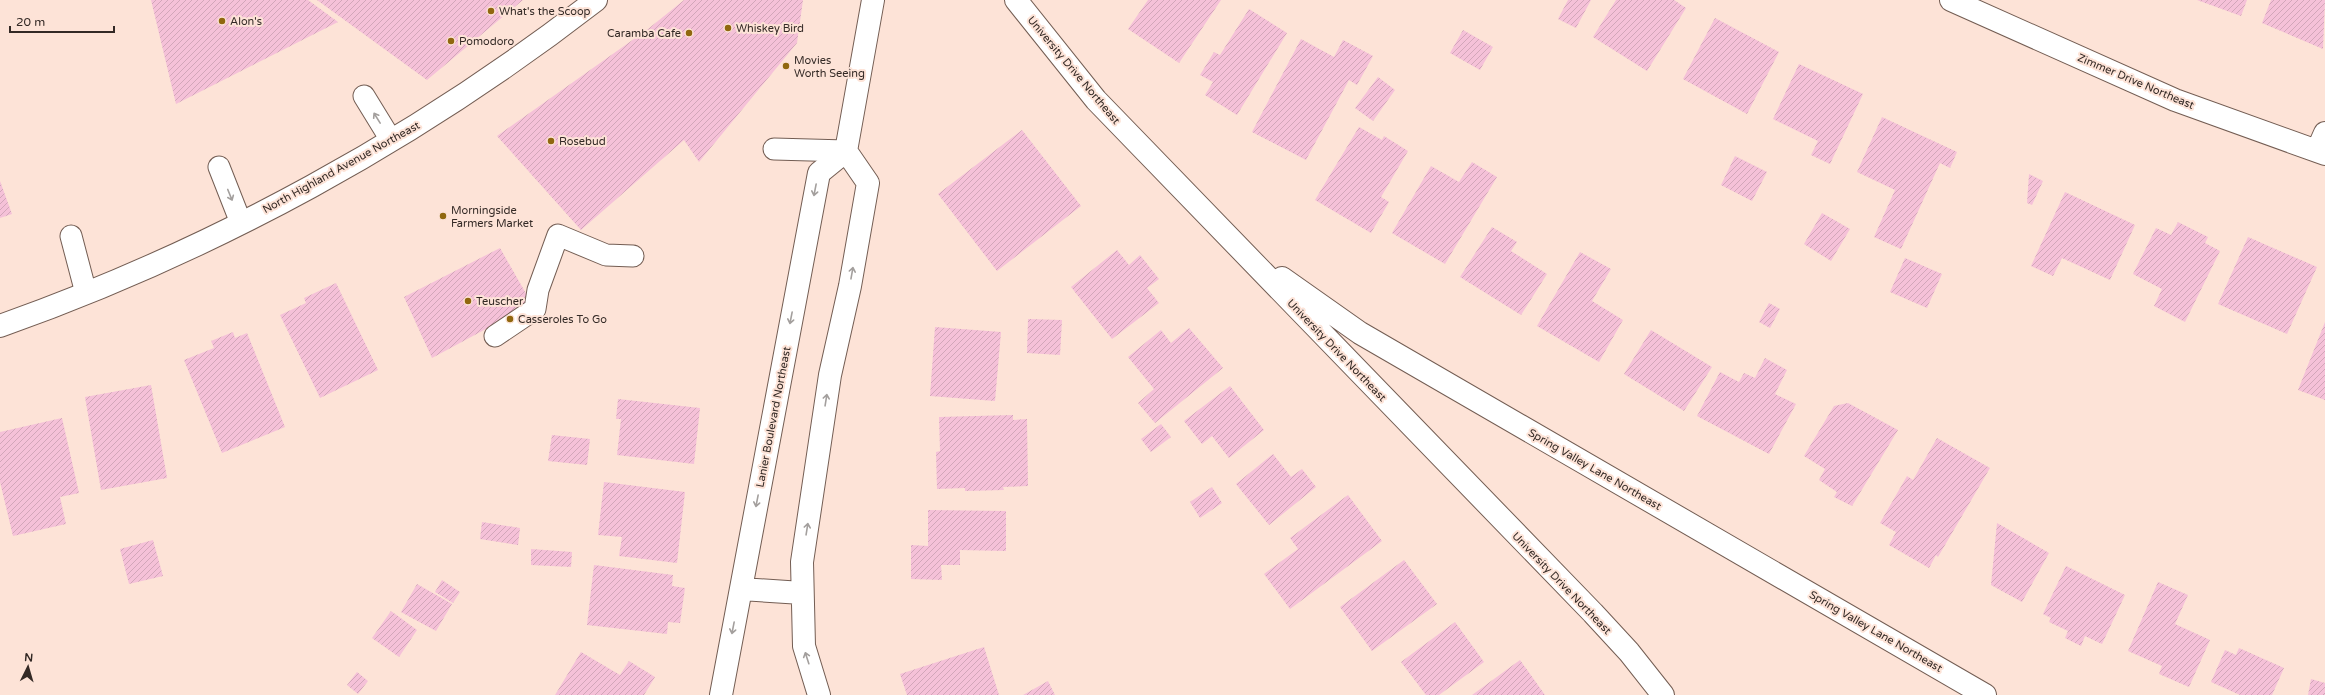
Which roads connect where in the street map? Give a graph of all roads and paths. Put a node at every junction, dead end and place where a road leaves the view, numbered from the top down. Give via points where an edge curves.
1 (596, 0) edge
2 (873, 0) edge
3 (1016, 0) edge
4 (1951, 0) edge
5 (364, 96) dead end
6 (391, 140) junction
7 (2322, 146) edge
8 (774, 149) dead end
9 (846, 151) junction
10 (219, 167) dead end
11 (241, 223) junction
12 (1217, 226) junction
13 (71, 236) dead end
14 (633, 256) dead end
15 (86, 293) junction
16 (0, 326) edge
17 (495, 336) dead end
18 (741, 589) junction
19 (802, 593) junction
20 (721, 695) edge
21 (819, 695) edge
22 (1663, 695) edge
23 (1985, 695) edge

1 - 6 street, North Highland Avenue Northeast via 542,41 437,113
2 - 9 street
3 - 12 street, University Drive Northeast via 1096,100
4 - 7 street, Zimmer Drive Northeast via 2176,100
6 -> 5 lane
6 - 11 street, North Highland Avenue Northeast via 300,194
8 - 9 lane
9 -> 18 street, Lanier Boulevard Northeast via 819,173
19 -> 9 street via 802,562 830,375 850,286 868,183
10 -> 11 lane
11 - 15 street, North Highland Avenue Northeast via 158,263
12 - 22 street, University Drive Northeast via 1593,613 1629,652
12 - 23 street, Spring Valley Lane Northeast via 1298,291 1360,333
13 - 15 lane
14 - 17 lane via 606,255 558,235 538,290 535,309
15 - 16 street, North Highland Avenue Northeast
18 - 19 street
18 -> 20 street, Lanier Boulevard Northeast
21 -> 19 street via 804,646

